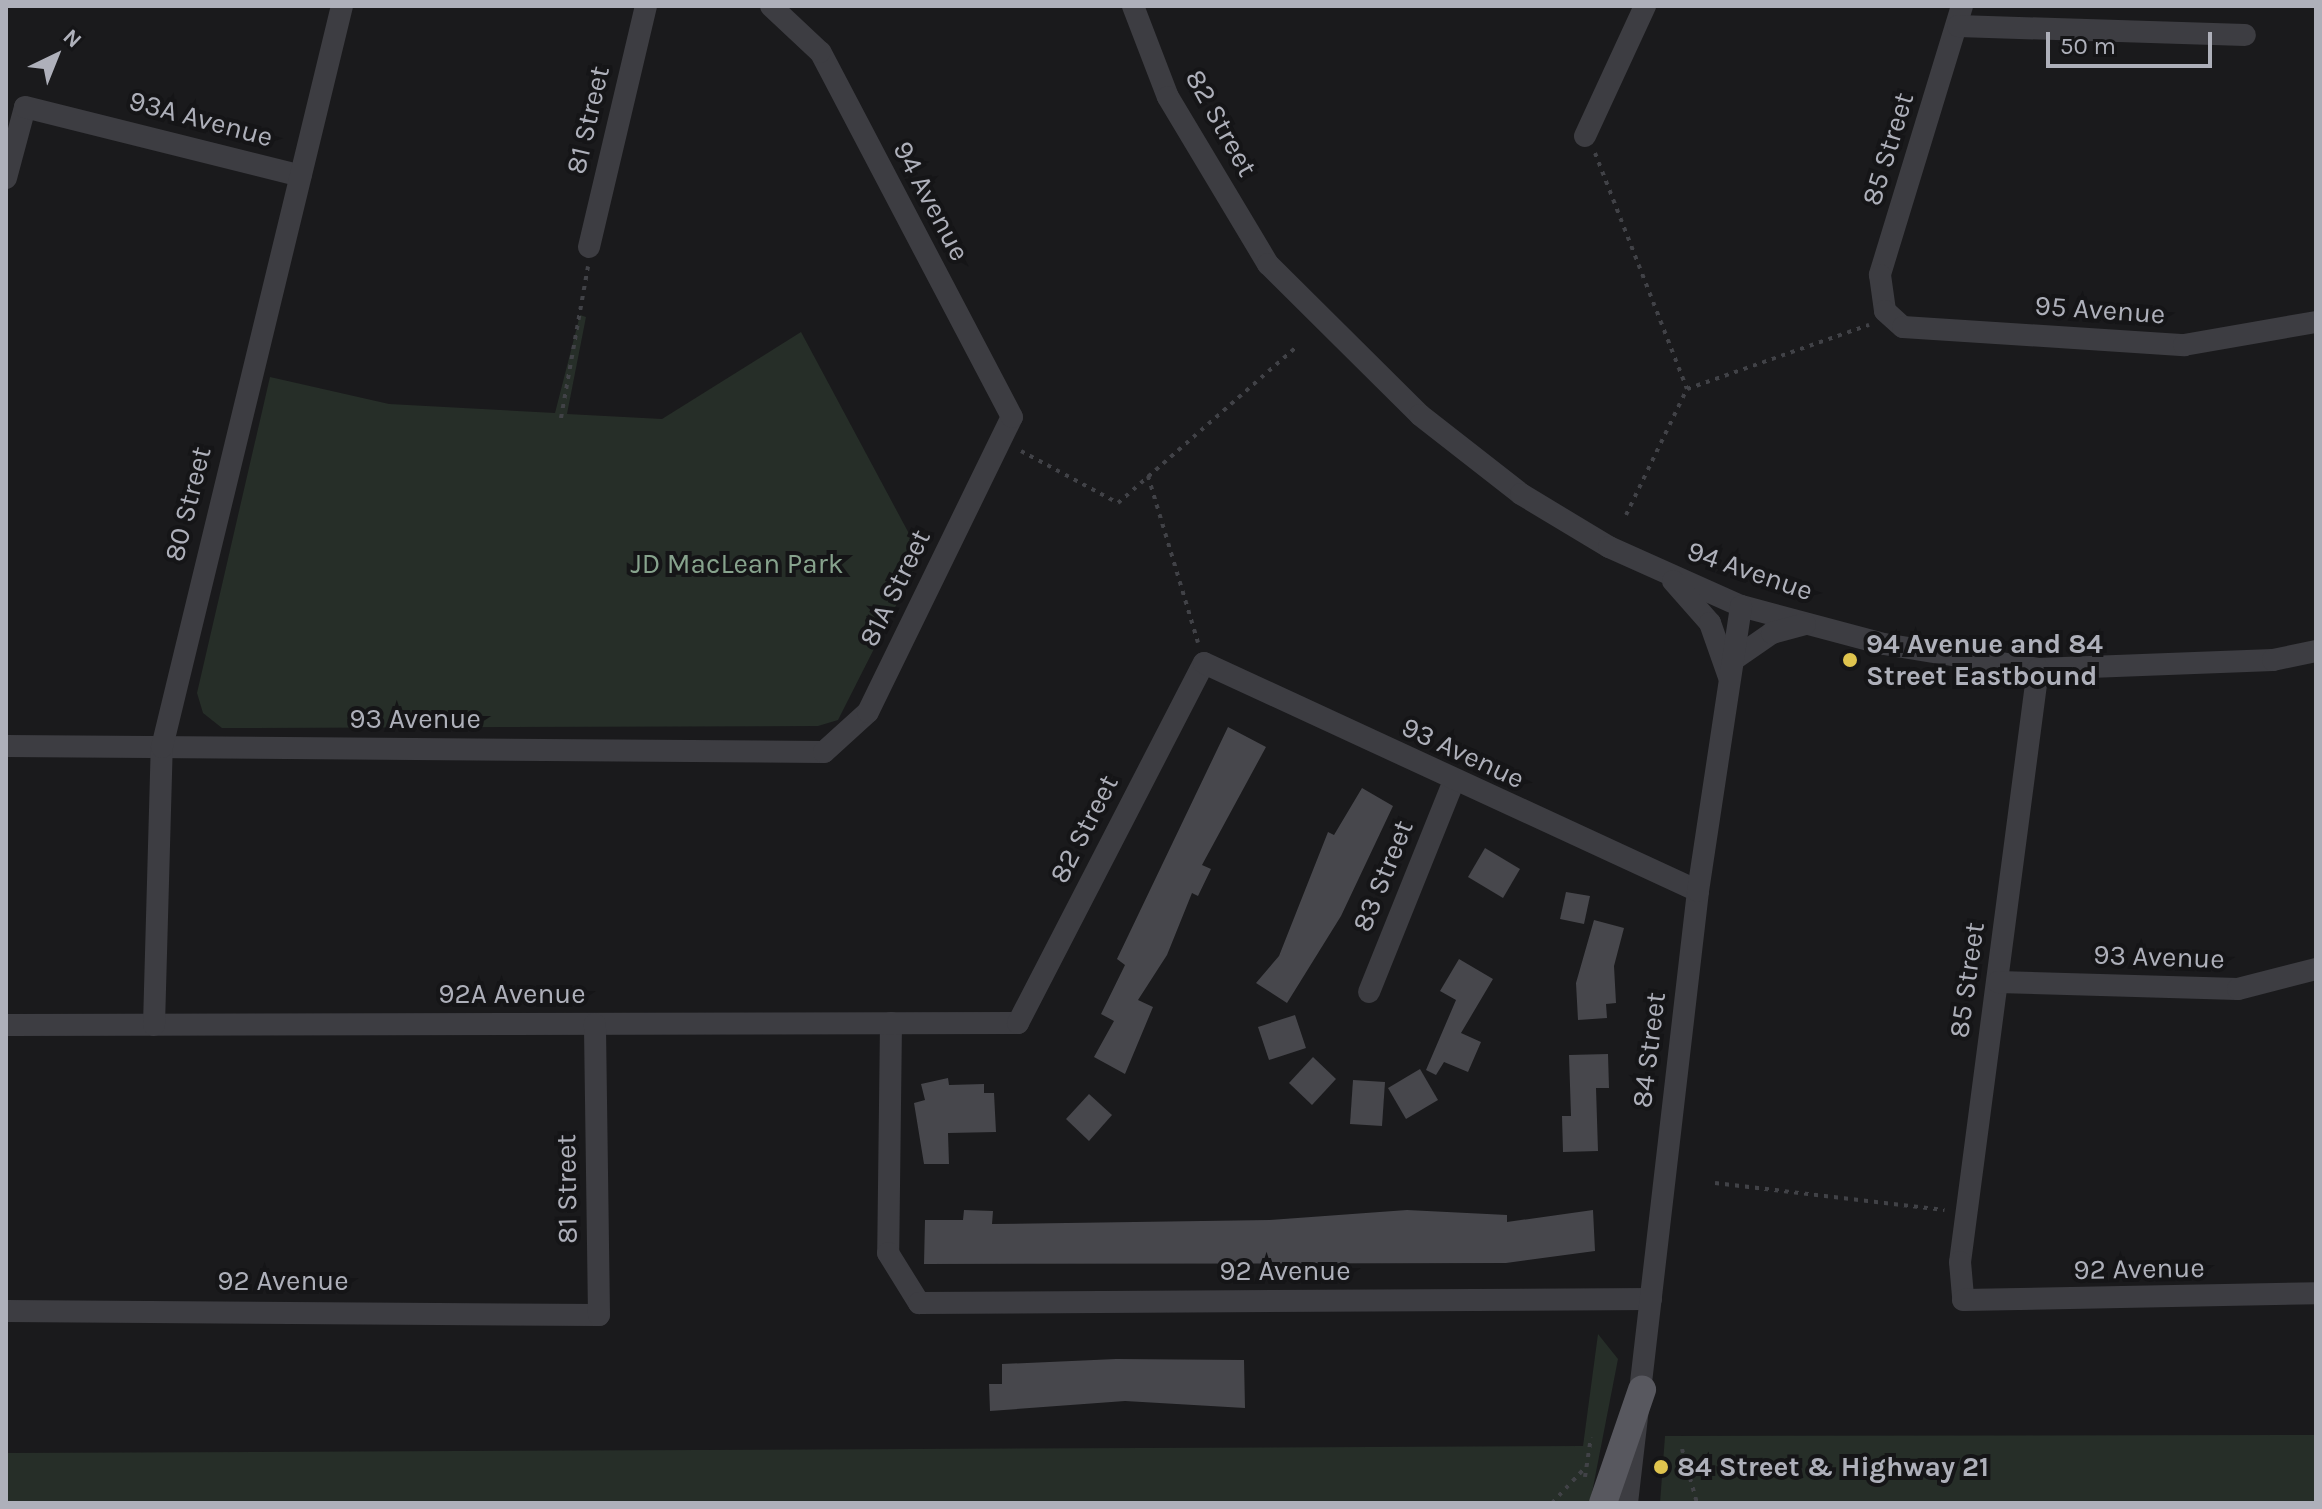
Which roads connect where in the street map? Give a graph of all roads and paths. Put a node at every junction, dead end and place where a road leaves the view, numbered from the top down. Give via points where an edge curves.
1 (342, 6) edge
2 (646, 6) edge
3 (771, 6) edge
4 (1133, 6) edge
5 (1645, 6) edge
6 (1960, 16) edge
7 (2245, 35) dead end
8 (1585, 136) joint
9 (301, 176) junction
10 (6, 178) edge
11 (589, 247) joint
12 (1268, 264) joint
13 (1887, 313) junction
14 (2316, 322) edge
15 (1296, 347) dead end
16 (1687, 389) junction
17 (561, 418) dead end
18 (1003, 437) junction
19 (1148, 476) junction
20 (1626, 515) dead end
21 (1664, 572) junction
22 (1741, 606) junction
23 (1806, 623) junction
24 (2316, 651) edge
25 (1204, 663) junction
26 (2038, 669) junction
27 (1732, 671) junction
28 (6, 746) edge
29 (162, 747) junction
30 (824, 752) joint
31 (1453, 783) junction
32 (1698, 891) junction
33 (2316, 969) edge
34 (1998, 982) junction
35 (1369, 992) dead end
36 (891, 1023) junction
37 (1018, 1023) joint
38 (595, 1024) junction
39 (6, 1025) edge
40 (154, 1025) junction
41 (1715, 1183) dead end
42 (1967, 1212) junction
43 (2316, 1293) edge
44 (1651, 1299) junction
45 (1963, 1300) joint
46 (560, 1310) joint
47 (6, 1311) edge
48 (1642, 1390) junction
49 (1682, 1449) dead end
50 (1585, 1468) dead end
51 (1552, 1503) edge
52 (1603, 1503) edge
53 (1627, 1503) edge
54 (1697, 1503) edge

1 - 9 street, 80 Street
2 - 11 street, 81 Street
3 - 18 street, 94 Avenue via 820,52 1012,417
4 - 12 street, 82 Street via 1168,97
5 - 8 street
6 - 7 street
6 - 13 street, 85 Street via 1880,275
8 - 16 path
9 - 10 street, 93A Avenue via 25,107
9 - 29 street, 80 Street
11 - 17 path
12 - 21 street, 94 Avenue via 1420,415 1521,494
13 - 14 street, 95 Avenue via 1903,327 2184,345
13 - 16 path via 1839,341
15 - 19 path
16 - 20 path
18 - 19 path via 1118,503
18 - 30 street, 81A Street via 868,712
19 - 25 path
21 - 22 street, 94 Avenue
21 - 27 street via 1710,623
22 - 23 street, 94 Avenue
22 - 27 street, 84 Street
23 - 26 street, 94 Avenue via 1884,644
23 - 27 street via 1772,633
24 - 26 street, 94 Avenue via 2273,660
25 - 31 street, 93 Avenue
25 - 37 street, 82 Street
26 - 34 street, 85 Street
27 - 32 street, 84 Street
28 - 29 street, 93 Avenue
29 - 30 street, 93 Avenue
29 - 40 street, 80 Street
31 - 32 street, 93 Avenue
31 - 35 street, 83 Street
32 - 44 street, 84 Street
33 - 34 street, 93 Avenue via 2238,989
34 - 42 street, 85 Street
36 - 37 street, 92A Avenue
36 - 38 street, 92A Avenue
36 - 44 street, 92 Avenue via 888,1253 919,1303
38 - 40 street, 92A Avenue
38 - 46 street, 81 Street via 599,1315
39 - 40 street, 92A Avenue
41 - 42 path
42 - 45 street, 85 Street
43 - 45 street, 92 Avenue
44 - 48 street, 84 Street
46 - 47 street, 92 Avenue
48 - 52 main road
48 - 53 street, 84 Street
49 - 54 path
50 - 51 path

